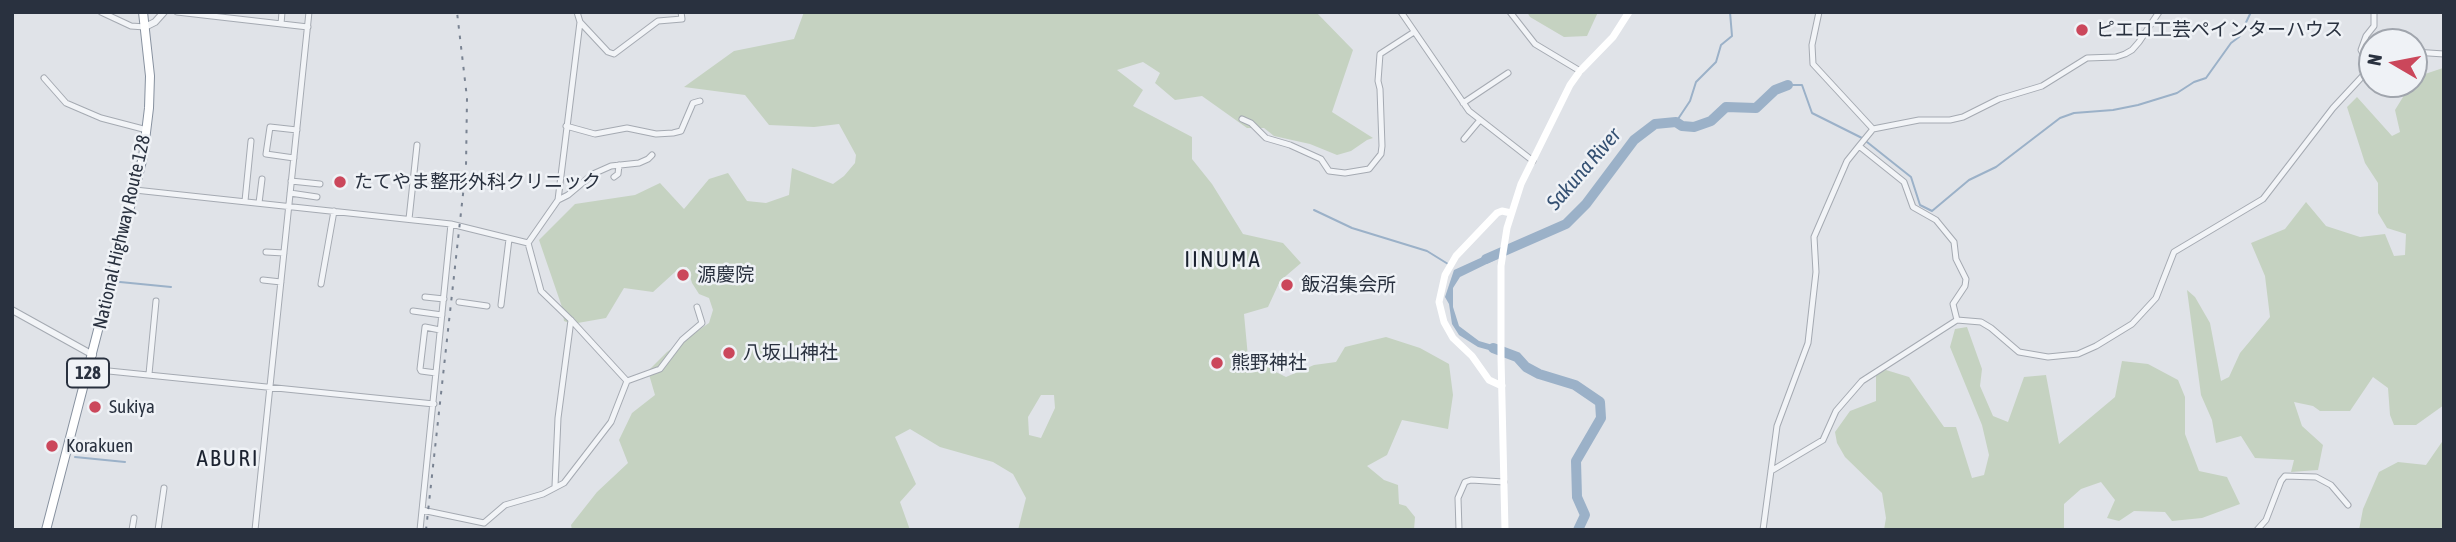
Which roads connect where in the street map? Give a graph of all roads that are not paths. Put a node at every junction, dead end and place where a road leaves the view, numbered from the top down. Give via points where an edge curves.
1 (101, 12) edge
2 (143, 12) edge
3 (164, 12) edge
4 (177, 12) edge
5 (282, 12) edge
6 (309, 12) edge
7 (577, 12) edge
8 (681, 12) edge
9 (1401, 12) edge
10 (1510, 12) edge
11 (1629, 12) edge
12 (1819, 12) edge
13 (2159, 12) edge
14 (580, 22) junction
15 (281, 24) junction
16 (145, 27) junction
17 (308, 27) junction
18 (1414, 32) junction
19 (1580, 71) junction
20 (1508, 73) dead end
21 (44, 78) dead end
22 (2358, 81) edge
23 (700, 101) dead end
24 (1463, 103) junction
25 (1242, 119) dead end
26 (1480, 120) junction
27 (566, 126) junction
28 (147, 130) junction
29 (297, 130) junction
30 (1871, 132) junction
31 (1464, 139) dead end
32 (251, 141) dead end
33 (1860, 144) junction
34 (417, 145) dead end
35 (652, 155) dead end
36 (294, 158) junction
37 (1532, 161) junction
38 (619, 165) junction
39 (614, 177) dead end
40 (262, 179) dead end
41 (291, 181) junction
42 (320, 184) dead end
43 (135, 190) junction
44 (290, 193) junction
45 (317, 197) dead end
46 (558, 200) junction
47 (245, 201) junction
48 (259, 203) junction
49 (289, 207) junction
50 (334, 211) junction
51 (1511, 213) junction
52 (409, 219) junction
53 (451, 224) junction
54 (509, 239) junction
55 (528, 243) junction
56 (266, 252) dead end
57 (284, 253) junction
58 (263, 280) dead end
59 (281, 282) junction
60 (321, 284) dead end
61 (425, 297) dead end
62 (444, 299) junction
63 (156, 301) dead end
64 (459, 302) dead end
65 (501, 305) dead end
66 (487, 306) dead end
67 (697, 307) dead end
68 (12, 310) edge
69 (413, 311) dead end
70 (442, 315) junction
71 (571, 320) junction
72 (1957, 320) junction
73 (440, 330) junction
74 (93, 355) junction
75 (89, 369) junction
76 (436, 373) junction
77 (149, 374) junction
78 (627, 381) junction
79 (1502, 386) junction
80 (270, 387) junction
81 (433, 404) junction
82 (1771, 471) junction
83 (1504, 482) junction
84 (555, 486) junction
85 (164, 488) dead end
86 (2348, 505) dead end
87 (422, 510) junction
88 (134, 518) dead end
89 (46, 530) edge
90 (132, 530) edge
91 (158, 530) edge
92 (255, 530) edge
93 (420, 530) edge
94 (1459, 530) edge
95 (1505, 530) edge
96 (1763, 530) edge
97 (2257, 530) edge

1 - 16 street via 131,26
2 - 16 highway, National Highway Route 128 / 128
3 - 16 street
4 - 15 street
5 - 15 street
6 - 17 street
7 - 14 street
8 - 14 street via 682,19 658,21 614,54
9 - 18 street
10 - 19 street via 1535,44
11 - 19 main road via 1613,37
12 - 30 street via 1813,64
13 - 30 street via 2125,54 2087,58 2042,86 1950,121 1919,120
14 - 27 street
15 - 17 street
16 - 28 highway, National Highway Route 128 / 128 via 150,76
17 - 29 street
18 - 24 street
18 - 25 street via 1380,54 1382,146 1368,169 1329,171 1321,159 1266,138
19 - 37 main road
20 - 24 street
21 - 28 street via 66,103
22 - 72 street via 2263,200 2175,252 2151,305 2132,324 2096,346 2064,357 2036,356 2014,348 1987,324
23 - 27 street via 693,103 681,131 673,133 627,128 595,134
24 - 26 street
26 - 31 street
26 - 37 street
27 - 46 street
28 - 43 highway, National Highway Route 128 / 128
29 - 36 street
29 - 36 street via 270,127 266,154
30 - 33 street
32 - 47 street
33 - 72 street via 1904,182 1913,207 1937,220 1954,242 1966,279 1953,304
33 - 82 street via 1847,161 1816,232 1808,343 1777,426
34 - 52 street
35 - 38 street via 639,163
36 - 41 street
37 - 51 main road
38 - 39 street
38 - 46 street via 593,174
40 - 48 street
41 - 42 street
41 - 44 street
43 - 47 street
43 - 74 highway, National Highway Route 128 / 128
44 - 45 street
44 - 49 street
46 - 55 street
47 - 48 street
48 - 49 street
49 - 50 street
49 - 57 street
50 - 52 street
50 - 60 street
51 - 79 main road via 1502,261
51 - 79 main road via 1497,213 1449,265 1439,302 1447,329 1489,380
52 - 53 street
53 - 54 street
53 - 62 street
54 - 55 street
54 - 65 street
55 - 71 street via 541,291
56 - 57 street
57 - 59 street
58 - 59 street
59 - 80 street
61 - 62 street
62 - 70 street
63 - 77 street
64 - 66 street
67 - 78 street via 702,323 660,369
68 - 74 street
69 - 70 street
70 - 73 street
71 - 78 street
71 - 84 street via 558,418
72 - 82 street via 1862,381 1836,411 1823,440
73 - 76 street
73 - 76 street via 425,327 420,369
74 - 75 highway, National Highway Route 128 / 128
75 - 77 street
75 - 89 highway, National Highway Route 128 / 128
76 - 81 street
77 - 80 street
78 - 84 street via 611,422 570,477
79 - 83 main road
80 - 81 street
80 - 92 street
81 - 87 street
82 - 96 street
83 - 94 street via 1465,482 1458,498
83 - 95 main road
84 - 87 street via 505,505 484,523
85 - 91 street
86 - 97 street via 2331,485 2316,477 2286,476
87 - 93 street
88 - 90 street

